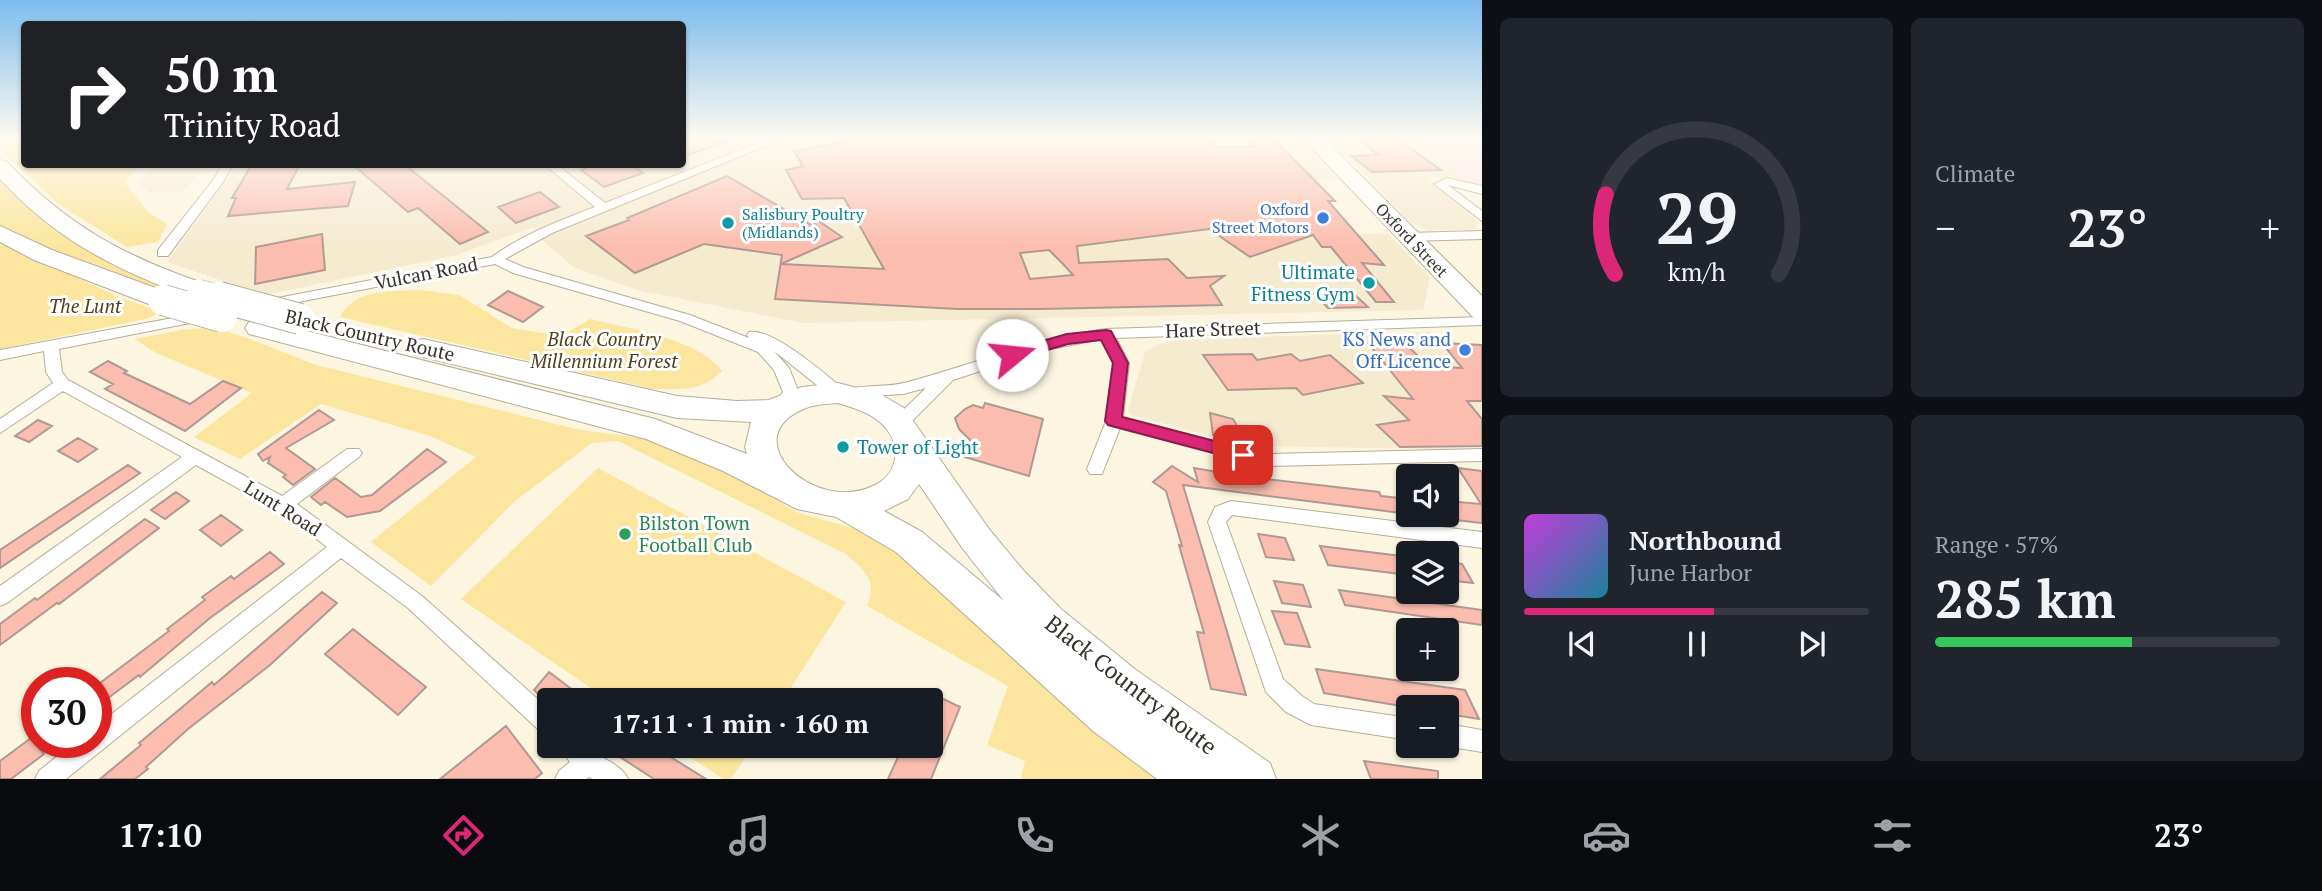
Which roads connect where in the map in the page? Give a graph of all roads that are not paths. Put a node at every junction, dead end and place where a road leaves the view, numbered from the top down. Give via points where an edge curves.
1 (8, 174) edge
2 (222, 174) edge
3 (562, 174) edge
4 (688, 174) edge
5 (1347, 174) edge
6 (1482, 190) edge
7 (603, 208) junction
8 (1482, 217) edge
9 (0, 233) edge
10 (1482, 235) edge
11 (1408, 237) junction
12 (163, 253) dead end
13 (496, 260) junction
14 (1482, 311) edge
15 (1482, 321) edge
16 (714, 328) junction
17 (1106, 334) junction
18 (51, 347) junction
19 (0, 355) edge
20 (951, 376) junction
21 (62, 384) junction
22 (843, 393) junction
23 (778, 409) junction
24 (1114, 421) junction
25 (0, 427) edge
26 (907, 436) junction
27 (353, 453) dead end
28 (1482, 455) edge
29 (196, 456) junction
30 (1096, 469) dead end
31 (785, 487) junction
32 (283, 505) junction
33 (843, 505) junction
34 (1482, 540) edge
35 (341, 547) junction
36 (0, 597) edge
37 (537, 713) edge
38 (1396, 727) edge
39 (112, 728) edge
40 (1459, 737) edge
41 (1482, 741) edge
42 (74, 758) edge
43 (582, 758) edge
44 (587, 763) junction
45 (47, 779) edge
46 (567, 779) edge
47 (616, 779) edge
48 (1194, 779) edge
49 (1254, 779) edge

1 - 23 highway, Black Country Route, bridge via 39,206 86,240 147,272 199,291 677,407 737,412
2 - 12 street
3 - 7 street
4 - 7 street, Vulcan Road
5 - 11 highway, Oxford Street
6 - 8 street via 1447,181 1440,184
7 - 13 street, Vulcan Road via 512,248
9 - 31 highway, Black Country Route, bridge via 43,255 163,300 655,430
10 - 11 street
11 - 14 highway, Oxford Street
13 - 16 street
13 - 18 street, Vulcan Road
15 - 17 street, Hare Street
16 - 22 street via 738,329 771,341
16 - 23 street via 763,349 781,368 791,393
17 - 20 street, Hare Street via 1036,347
17 - 24 street via 1121,363
18 - 19 street
18 - 21 street via 54,372
20 - 22 street, Hare Street via 903,389
20 - 26 street, Hare Street via 923,398
21 - 25 street
21 - 29 street, Lunt Road
22 - 23 highway via 809,395
22 - 26 highway via 880,405
23 - 31 highway via 763,428 760,448 768,469
24 - 28 street via 1265,460
24 - 30 street
26 - 33 highway via 909,474 896,489 876,500
26 - 49 highway, Black Country Route via 967,529 1047,621 1085,655
27 - 32 street
29 - 32 street, Lunt Road
29 - 36 street
31 - 33 highway via 812,500
32 - 35 street, Lunt Road
33 - 48 highway, Black Country Route via 909,542 1108,716
34 - 38 street via 1231,508 1221,512 1217,522 1274,685 1311,714
35 - 37 street, Lunt Road via 415,602
35 - 39 street
40 - 41 street
42 - 45 street
43 - 44 street
44 - 46 street
44 - 47 street

